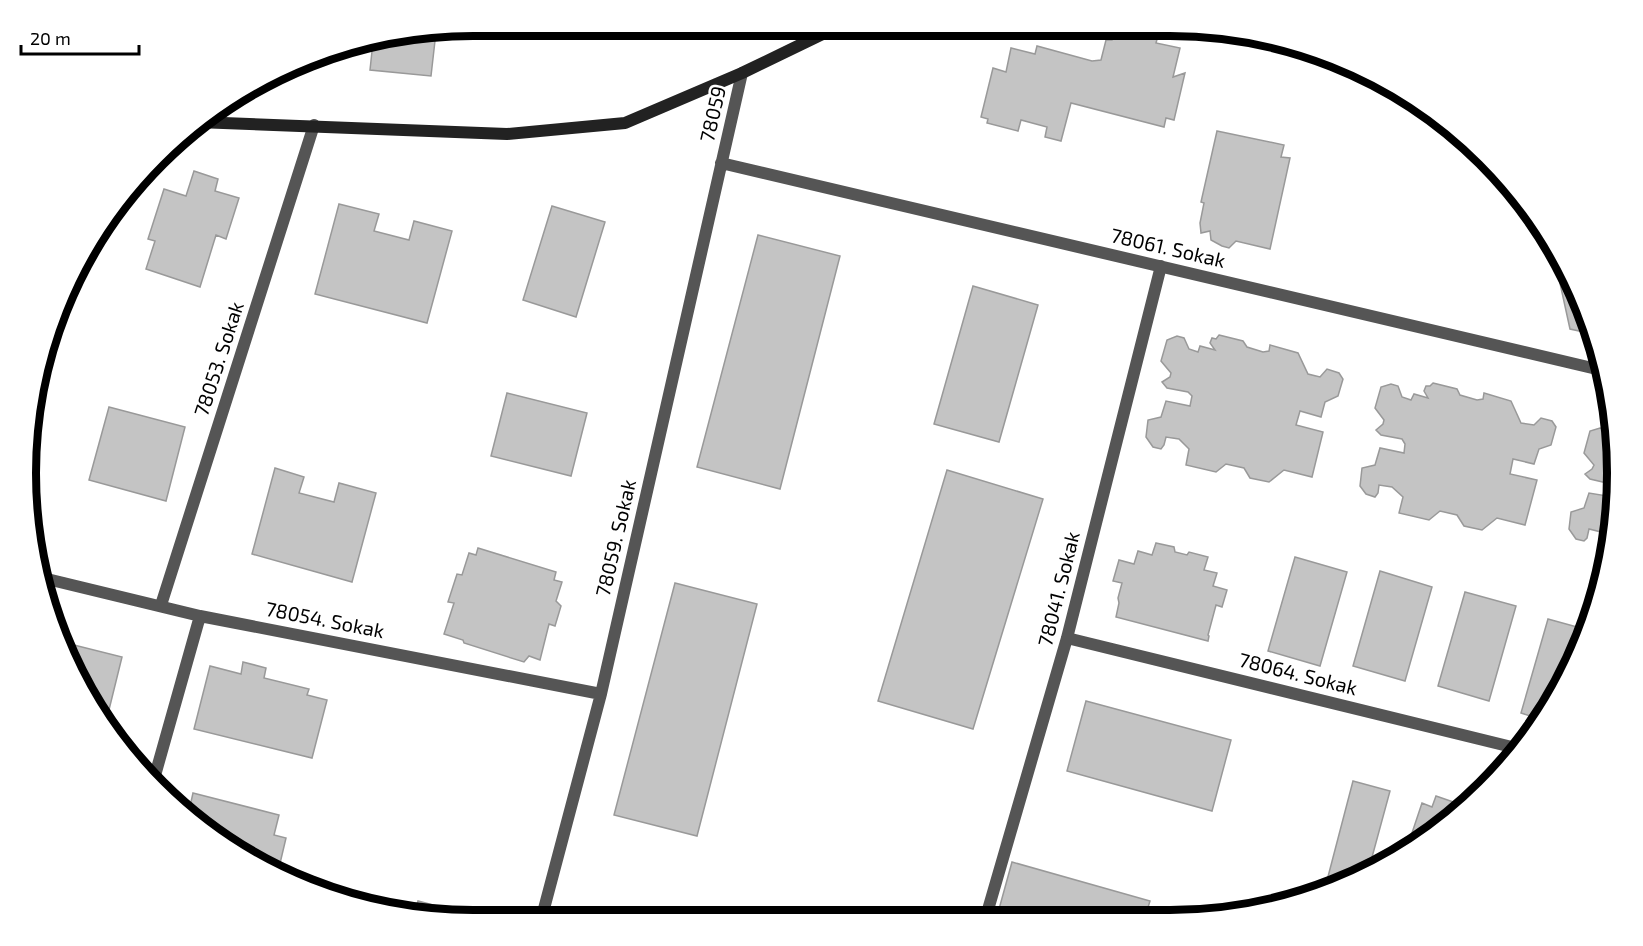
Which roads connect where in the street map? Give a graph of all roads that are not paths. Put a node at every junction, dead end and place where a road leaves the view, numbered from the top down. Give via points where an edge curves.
1 (818, 36) edge
2 (742, 73) junction
3 (212, 122) edge
4 (314, 125) junction
5 (722, 163) junction
6 (1161, 266) junction
7 (1594, 368) edge
8 (49, 579) edge
9 (161, 605) junction
10 (200, 616) junction
11 (1067, 638) junction
12 (601, 694) junction
13 (1511, 747) edge
14 (156, 773) edge
15 (544, 910) edge
16 (988, 910) edge

1 - 2 main road
2 - 4 main road via 625,123 507,134
2 - 5 street, 78059
3 - 4 main road
4 - 9 street, 78053. Sokak
5 - 6 street, 78061. Sokak
5 - 12 street, 78059. Sokak
6 - 7 street, 78061. Sokak
6 - 11 street, 78041. Sokak
8 - 9 street, 78054. Sokak
9 - 10 street, 78054. Sokak
10 - 12 street, 78054. Sokak
10 - 14 street
11 - 13 street, 78064. Sokak
11 - 16 street, 78041. Sokak
12 - 15 street, 78059. Sokak

